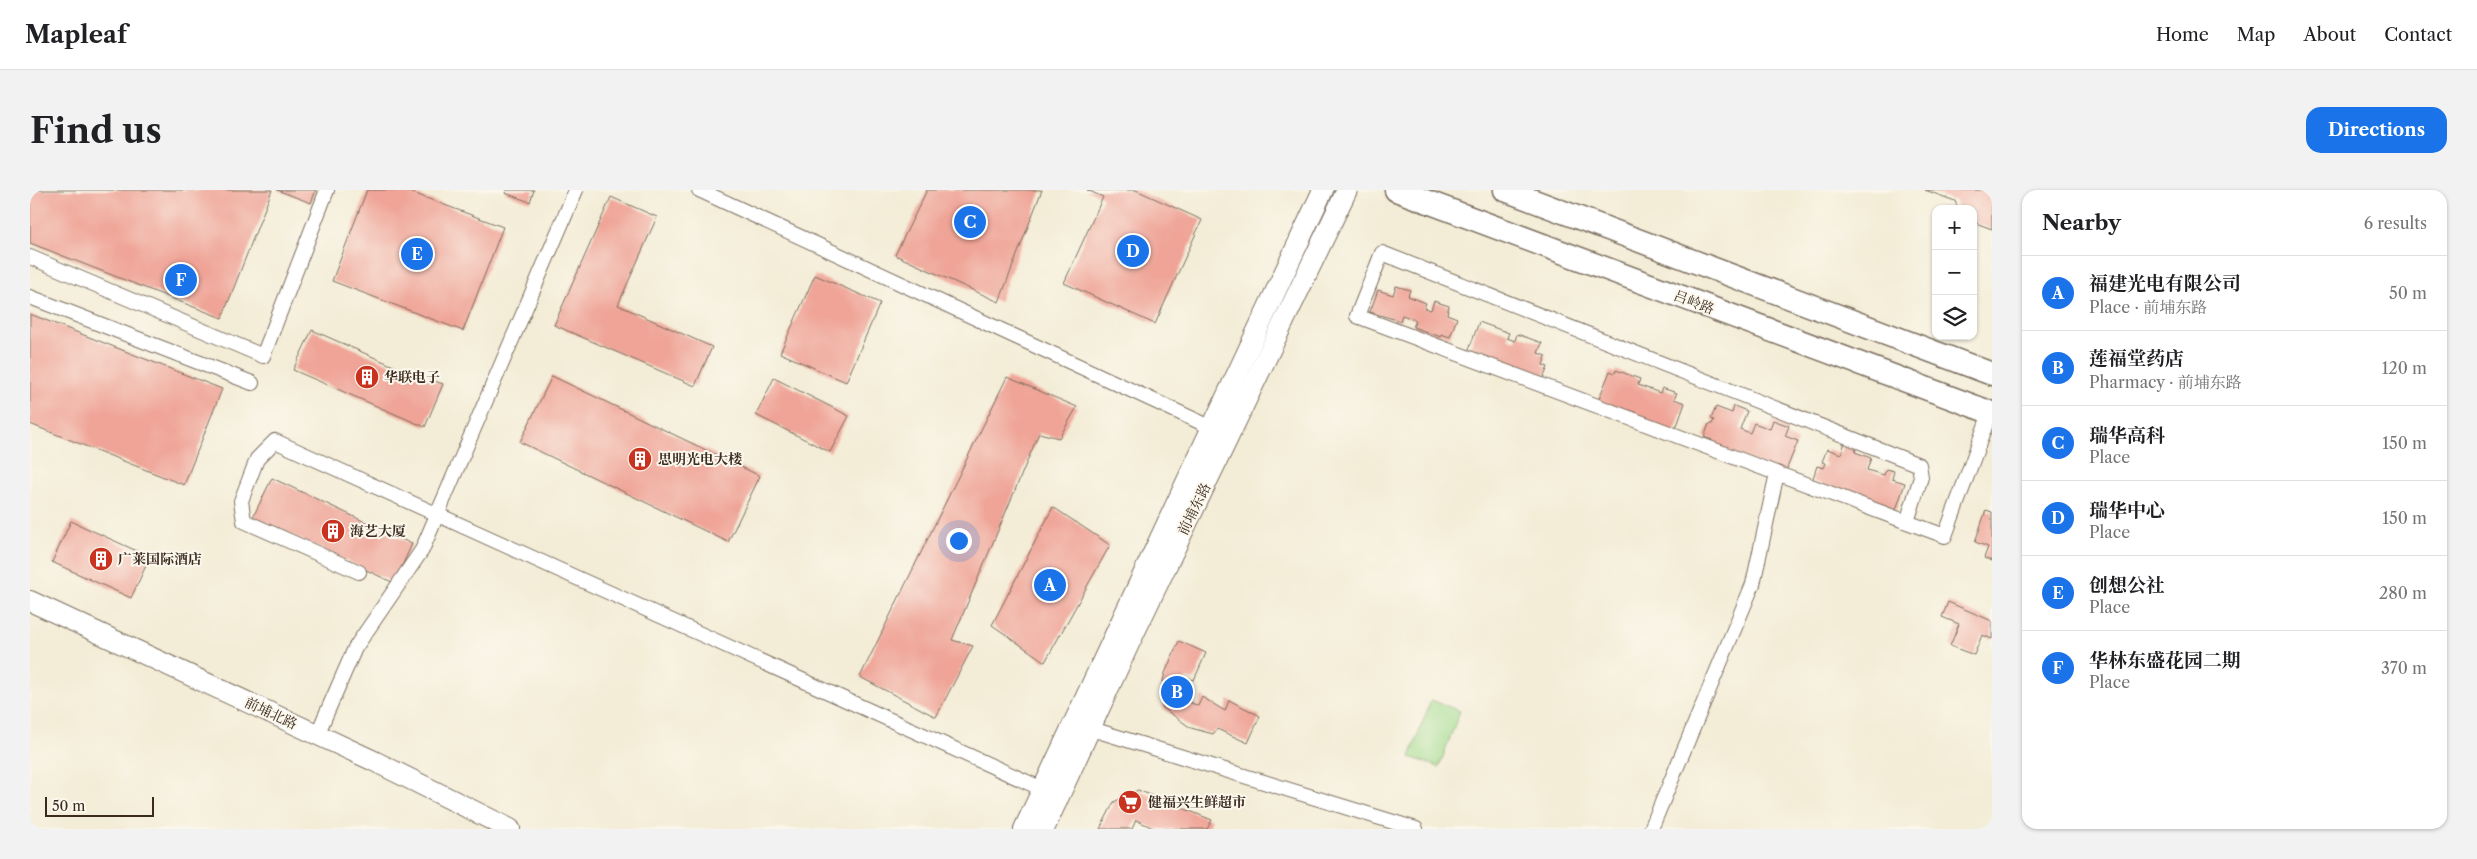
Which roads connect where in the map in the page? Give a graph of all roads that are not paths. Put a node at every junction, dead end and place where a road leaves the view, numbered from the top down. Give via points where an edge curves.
1 (327, 190) edge
2 (576, 190) edge
3 (699, 190) edge
4 (1323, 190) edge
5 (1347, 190) edge
6 (1396, 190) edge
7 (1505, 190) edge
8 (30, 257) edge
9 (30, 297) edge
10 (1992, 374) edge
11 (252, 383) dead end
12 (1991, 413) edge
13 (1210, 427) junction
14 (1229, 436) junction
15 (1777, 473) junction
16 (437, 514) junction
17 (1907, 522) junction
18 (359, 572) dead end
19 (30, 601) edge
20 (1082, 726) junction
21 (317, 734) junction
22 (1051, 793) junction
23 (510, 829) edge
24 (1024, 829) edge
25 (1044, 829) edge
26 (1416, 829) edge
27 (1651, 829) edge

1 - 8 street via 263,356
2 - 16 street
3 - 13 street
4 - 13 main road, 前埔东路
5 - 14 main road, 前埔东路
6 - 12 main road, 吕岭路
7 - 10 main road
9 - 11 street
12 - 17 street via 1945,536
13 - 14 street
13 - 20 main road, 前埔东路
14 - 20 main road, 前埔东路
15 - 17 street
15 - 17 street via 1357,316 1382,253 1918,465 1921,477
15 - 27 street via 1753,584
16 - 18 street via 275,441 257,459 241,501 244,521
16 - 21 street via 422,550 356,648
16 - 22 street
19 - 21 main road, 前埔北路
20 - 22 main road, 前埔东路
20 - 26 street
21 - 23 main road, 前埔北路
22 - 24 main road, 前埔东路
22 - 25 main road, 前埔东路

